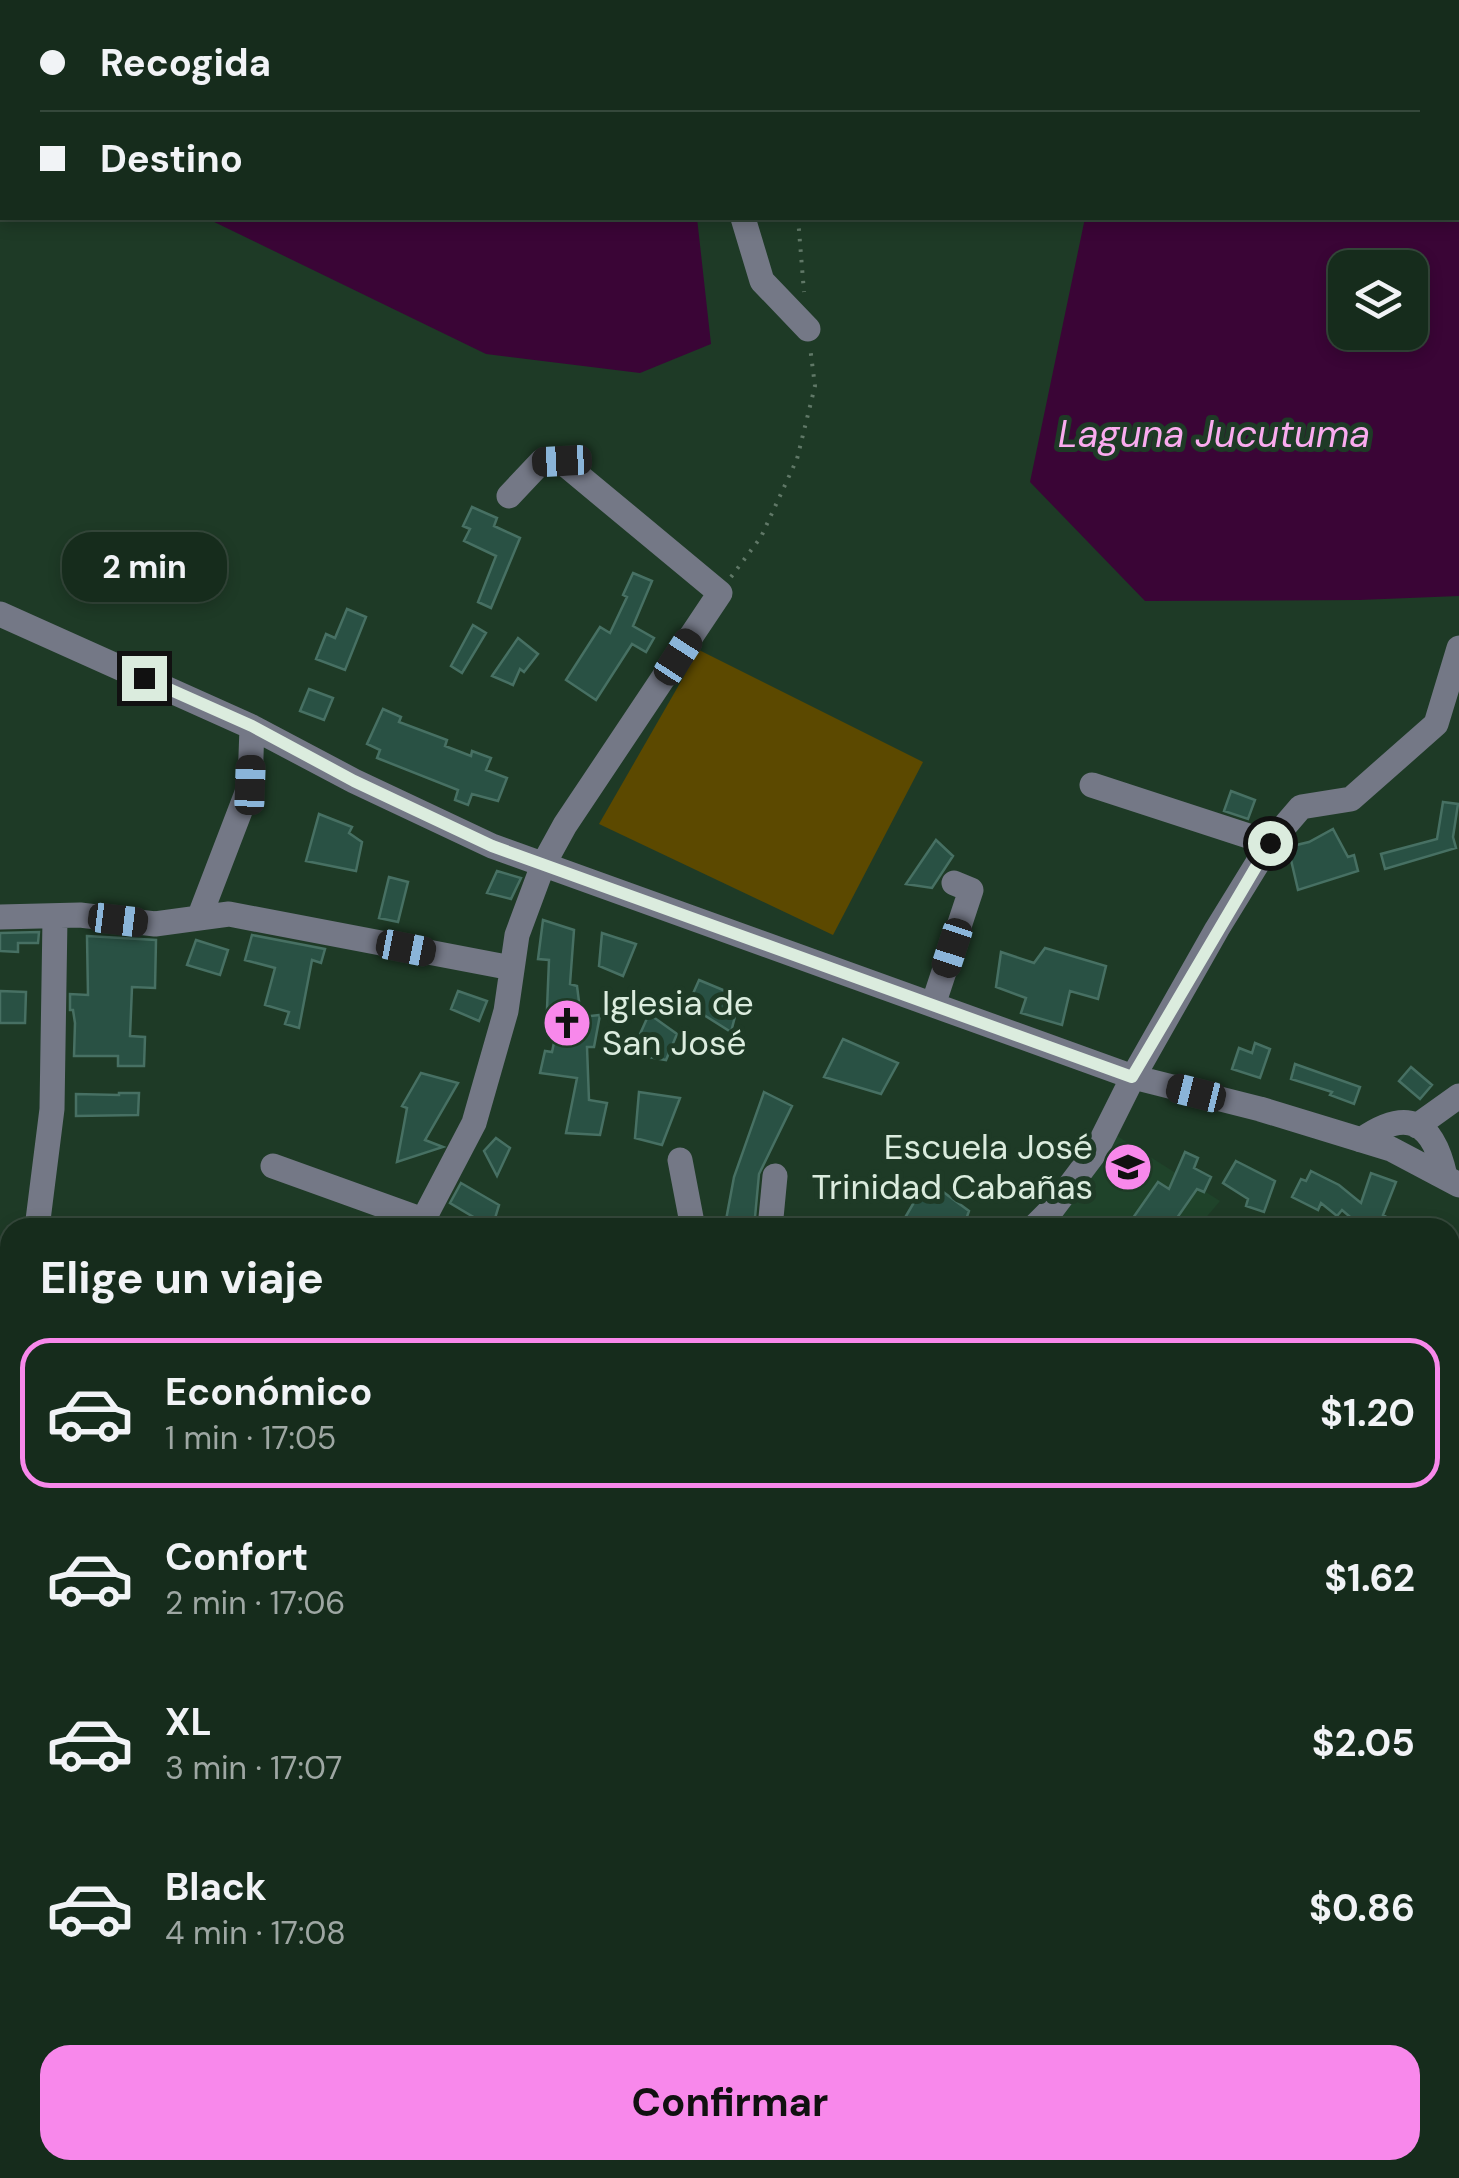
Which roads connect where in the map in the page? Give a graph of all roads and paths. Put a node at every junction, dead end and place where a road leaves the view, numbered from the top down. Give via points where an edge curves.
1 (744, 220) edge
2 (798, 220) edge
3 (808, 329) junction
4 (509, 496) dead end
5 (720, 592) junction
6 (0, 614) edge
7 (1459, 648) edge
8 (252, 726) junction
9 (1092, 786) dead end
10 (1270, 843) junction
11 (543, 865) junction
12 (954, 883) dead end
13 (0, 917) edge
14 (55, 918) junction
15 (198, 918) junction
16 (512, 968) junction
17 (933, 1005) junction
18 (1132, 1077) junction
19 (1459, 1096) edge
20 (1417, 1126) junction
21 (1361, 1140) junction
22 (680, 1160) dead end
23 (273, 1166) dead end
24 (775, 1176) dead end
25 (1452, 1180) edge
26 (39, 1218) edge
27 (406, 1218) edge
28 (424, 1218) edge
29 (690, 1218) edge
30 (771, 1218) edge
31 (1043, 1218) edge

1 - 3 street via 762,281
2 - 3 path
3 - 5 path via 814,386 796,460 761,537
4 - 5 street via 540,462 562,461
5 - 11 street
6 - 8 street
7 - 10 street via 1436,724 1351,799 1301,806
8 - 11 street via 354,781
8 - 15 street via 250,785
9 - 10 street
10 - 18 street
11 - 16 street
11 - 17 street
12 - 17 street via 972,890
13 - 14 street
14 - 15 street via 155,924
14 - 26 street via 52,1109
15 - 16 street via 229,914
16 - 28 street via 474,1123
17 - 18 street
18 - 21 street
18 - 31 street via 1096,1150
19 - 20 street
20 - 21 street via 1400,1120
20 - 25 street via 1429,1133
21 - 25 street
22 - 29 street
23 - 27 street
24 - 30 street

